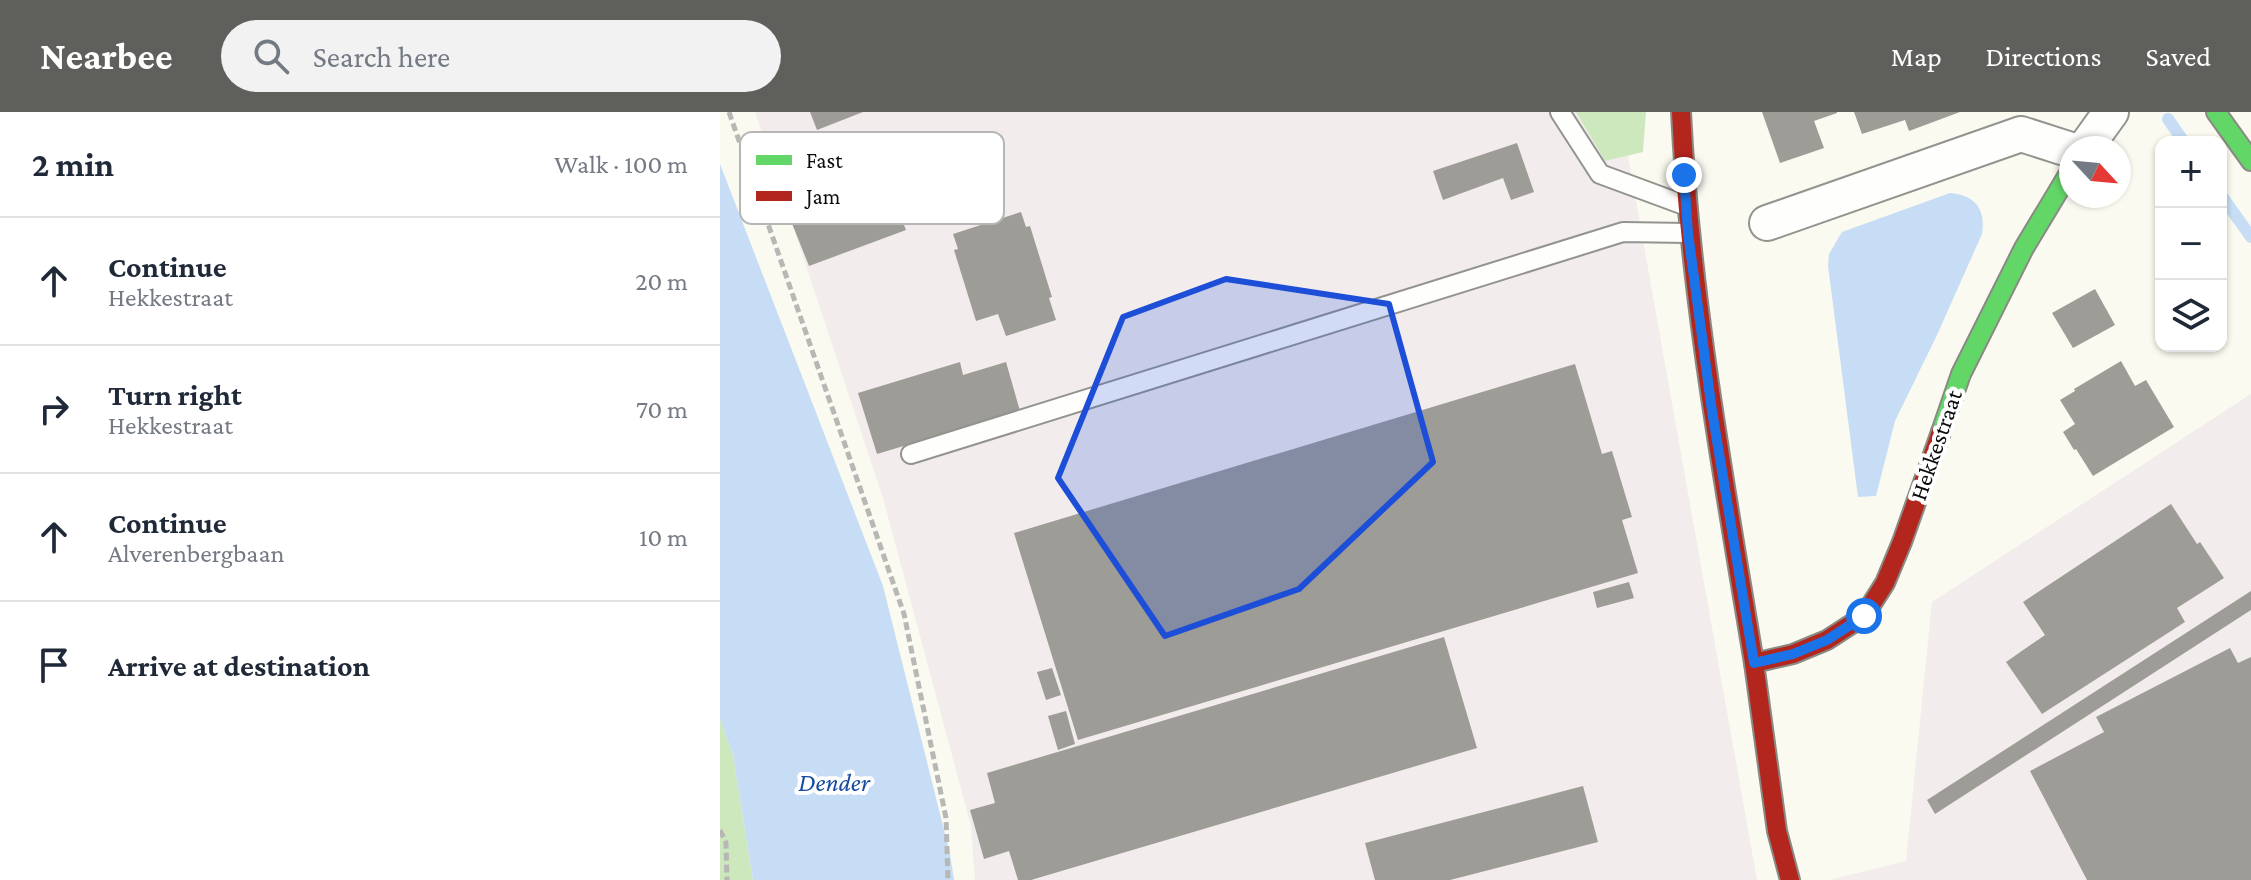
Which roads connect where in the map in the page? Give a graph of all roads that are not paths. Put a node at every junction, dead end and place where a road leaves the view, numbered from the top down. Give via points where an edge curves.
1 (1560, 112) edge
2 (1681, 112) edge
3 (2111, 112) edge
4 (2216, 112) edge
5 (2094, 136) edge
6 (2059, 146) edge
7 (2251, 161) edge
8 (2059, 190) edge
9 (1686, 206) junction
10 (1767, 223) dead end
11 (1688, 233) junction
12 (911, 454) dead end
13 (1754, 663) junction
14 (1790, 880) edge

1 - 9 lane via 1600,174
2 - 9 street
3 - 5 street
4 - 7 street
6 - 10 street via 2021,134
8 - 13 street, Hekkestraat via 1961,374 1902,542 1864,616 1827,640
9 - 11 street
11 - 12 lane via 1623,232
11 - 13 street
13 - 14 street via 1777,831

